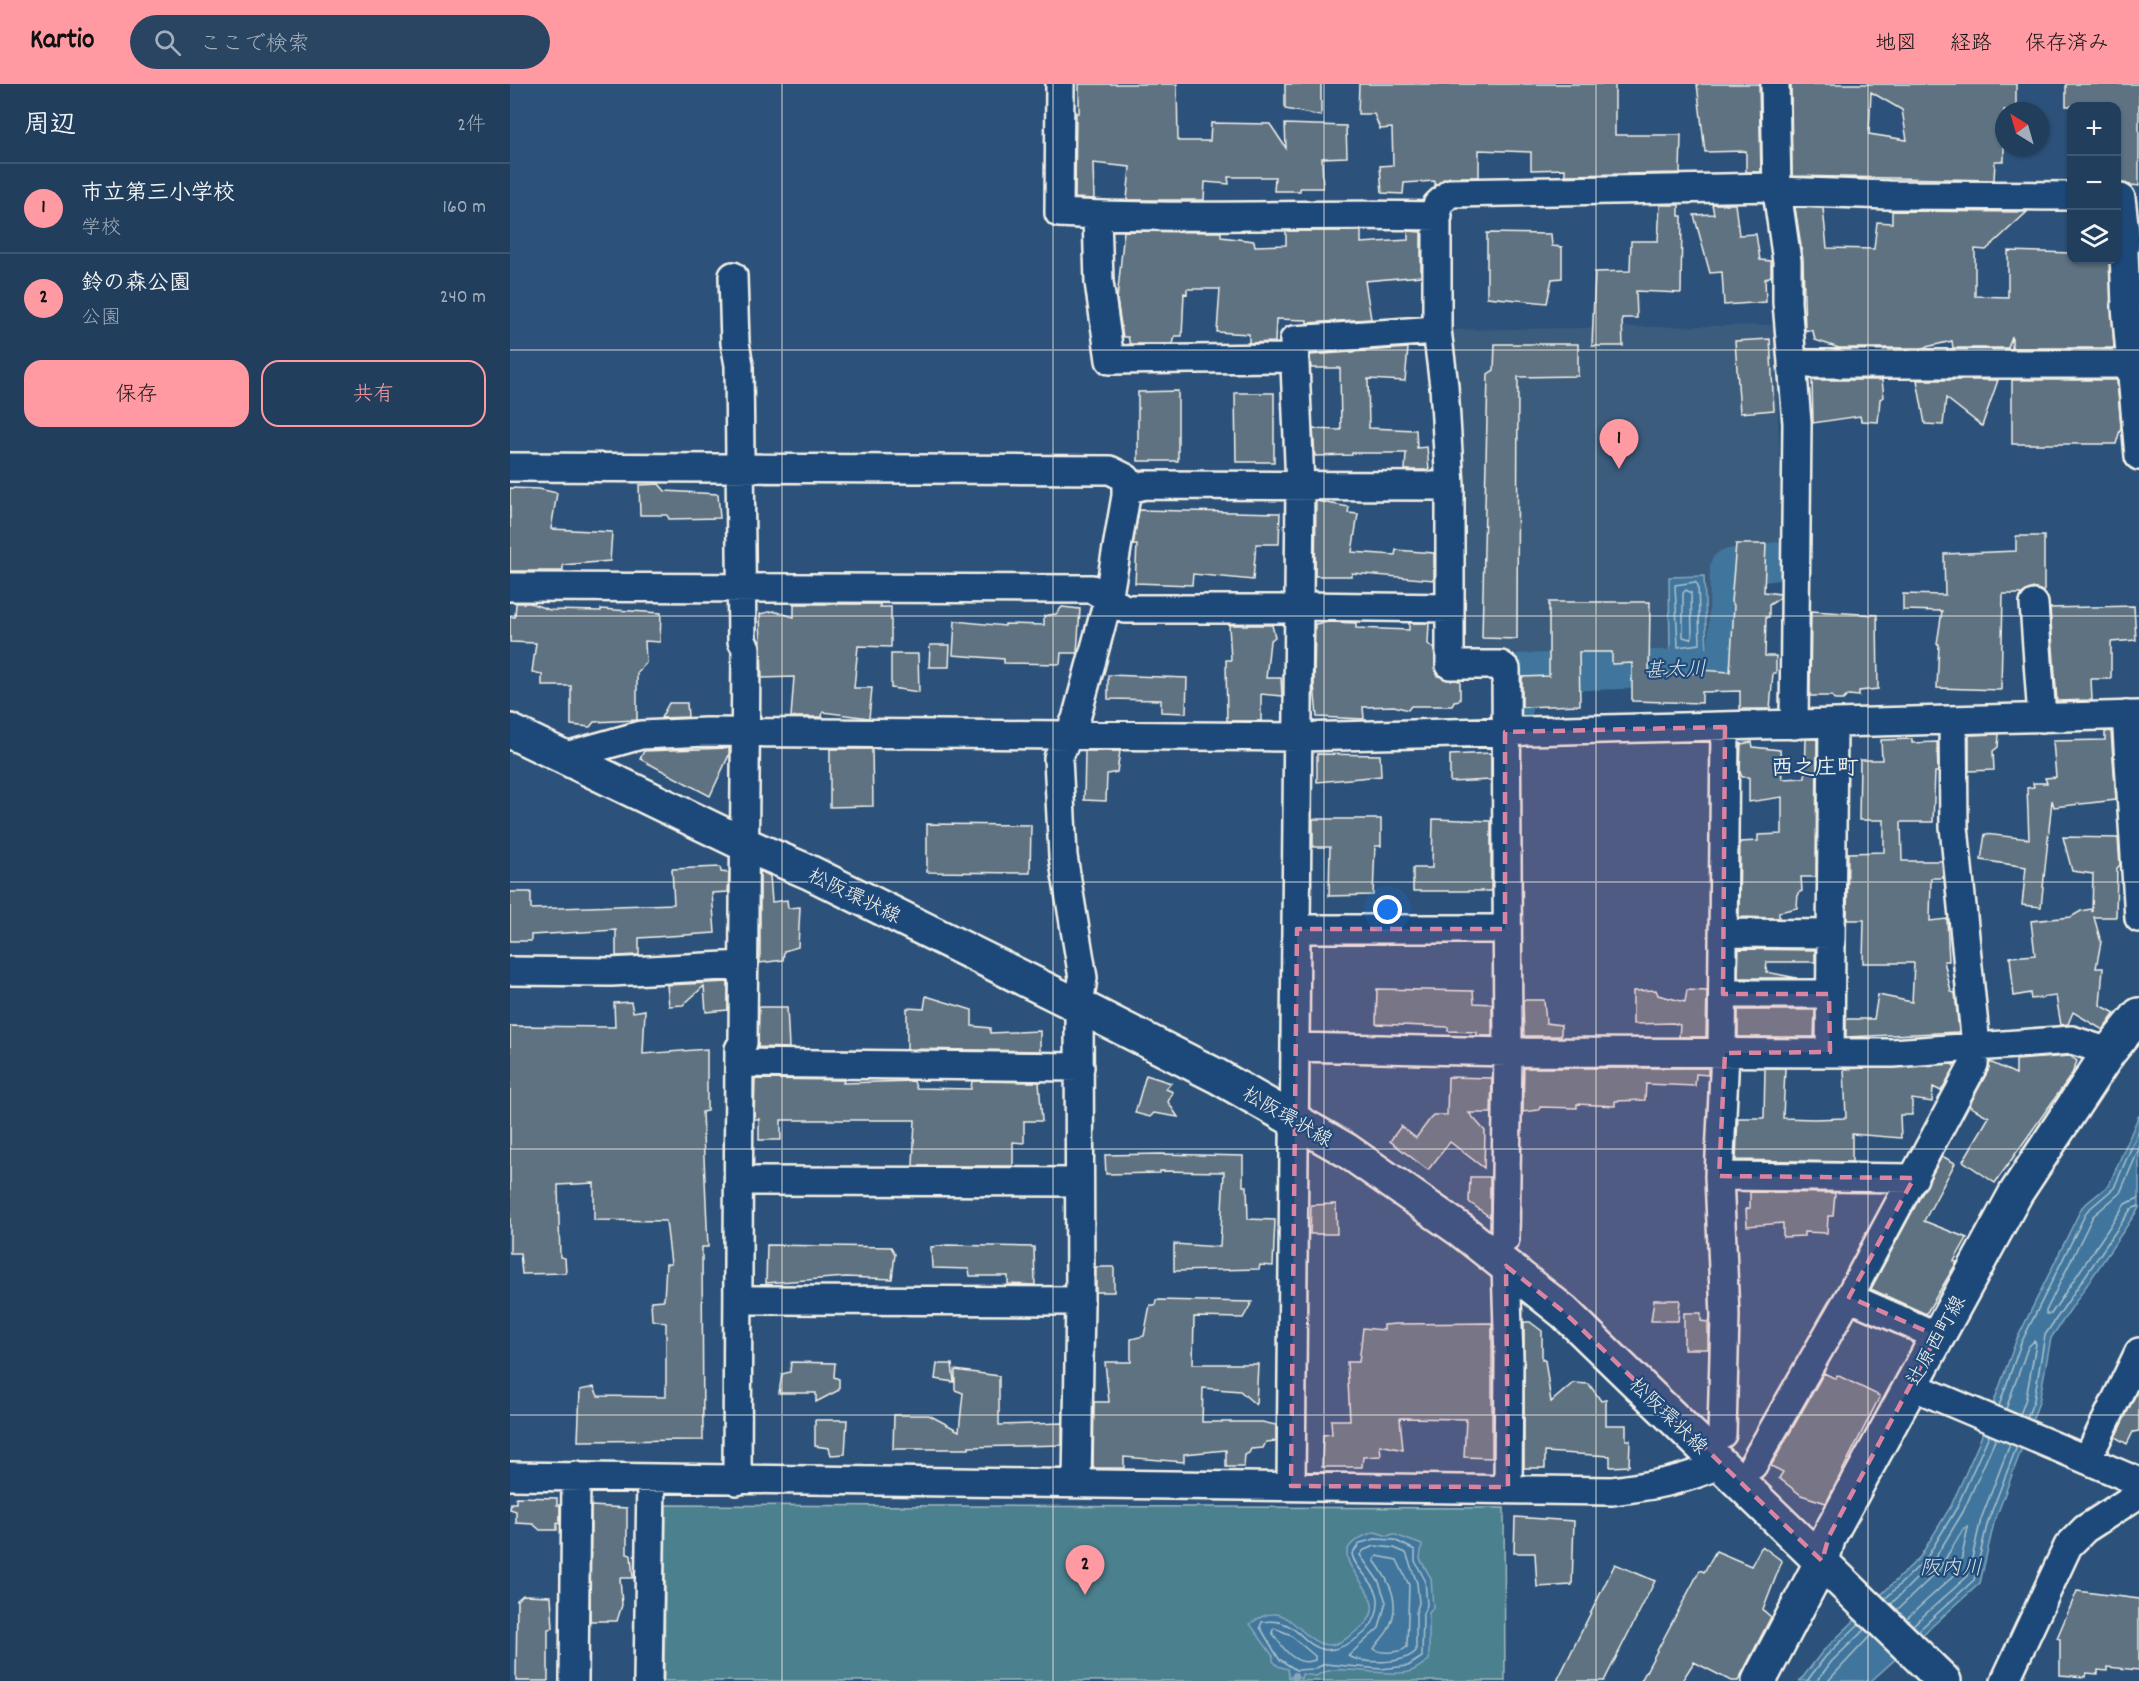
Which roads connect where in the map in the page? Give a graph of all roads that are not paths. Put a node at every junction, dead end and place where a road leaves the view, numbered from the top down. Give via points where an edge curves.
1 (1060, 84) edge
2 (1775, 84) edge
3 (1777, 189) junction
4 (2067, 196) edge
5 (2125, 198) edge
6 (1097, 216) junction
7 (1438, 216) junction
8 (733, 276) dead end
9 (1437, 330) junction
10 (1293, 362) junction
11 (1792, 364) junction
12 (2132, 364) junction
13 (2139, 456) edge
14 (510, 467) edge
15 (742, 469) junction
16 (1300, 486) junction
17 (1450, 486) junction
18 (1126, 490) junction
19 (742, 586) junction
20 (510, 587) edge
21 (1108, 600) junction
22 (2034, 604) dead end
23 (1298, 608) junction
24 (1450, 608) junction
25 (2132, 715) edge
26 (2042, 718) junction
27 (1953, 720) junction
28 (1833, 724) junction
29 (1794, 725) junction
30 (1725, 727) junction
31 (510, 731) edge
32 (1505, 732) junction
33 (746, 734) junction
34 (1066, 736) junction
35 (1299, 737) junction
36 (566, 756) junction
37 (746, 845) junction
38 (2139, 918) edge
39 (1297, 929) junction
40 (1505, 929) junction
41 (1725, 933) junction
42 (1831, 934) junction
43 (744, 965) junction
44 (510, 971) edge
45 (1723, 994) junction
46 (1829, 994) junction
47 (1079, 1006) junction
48 (2139, 1015) edge
49 (1976, 1046) junction
50 (1295, 1047) junction
51 (1508, 1052) junction
52 (1830, 1052) junction
53 (2109, 1052) junction
54 (1724, 1053) junction
55 (739, 1063) junction
56 (1080, 1067) junction
57 (1293, 1117) junction
58 (1719, 1176) junction
59 (1914, 1178) junction
60 (739, 1181) junction
61 (1079, 1182) junction
62 (1505, 1252) junction
63 (1849, 1297) junction
64 (738, 1300) junction
65 (1080, 1301) junction
66 (1937, 1336) junction
67 (2139, 1352) edge
68 (1918, 1388) junction
69 (1721, 1449) junction
70 (2085, 1460) junction
71 (1753, 1465) dead end
72 (510, 1476) edge
73 (576, 1476) junction
74 (651, 1479) junction
75 (737, 1480) junction
76 (2139, 1482) edge
77 (1077, 1484) junction
78 (1291, 1486) junction
79 (1508, 1487) junction
80 (2139, 1494) edge
81 (1828, 1568) junction
82 (574, 1681) edge
83 (648, 1681) edge
84 (1759, 1681) edge
85 (1944, 1681) edge
86 (2005, 1681) edge

1 - 6 street via 1059,213
2 - 3 street
3 - 4 street via 1889,195
3 - 7 street via 1450,193 1437,204
3 - 11 street via 1787,261
5 - 12 street via 2126,307
6 - 7 street
6 - 10 street via 1110,360 1281,358
7 - 9 street
8 - 15 street
9 - 10 street via 1294,340
9 - 17 street
10 - 16 street
11 - 12 street
11 - 29 street via 1797,423
12 - 13 street
14 - 15 street
15 - 18 street via 1110,470 1126,478
15 - 19 street
16 - 17 street
16 - 18 street via 1145,485
16 - 23 street
17 - 24 street
18 - 21 street
19 - 20 street
19 - 21 street via 1092,589
19 - 33 street
21 - 23 street via 1125,609
21 - 34 street via 1076,719
22 - 26 street
23 - 24 street
23 - 35 street
24 - 32 street via 1450,665 1501,665 1506,669
25 - 26 street
25 - 38 street
26 - 27 street
27 - 28 street
27 - 49 street via 1954,827
28 - 29 street
28 - 42 street
29 - 30 street
30 - 32 street
30 - 41 street
31 - 36 main road, 松阪環状線
32 - 35 street
32 - 40 street
33 - 34 street
33 - 36 street via 641,735
33 - 37 street
34 - 35 street
34 - 47 street via 1058,758 1063,856 1083,978
35 - 39 street
36 - 37 main road, 松阪環状線
37 - 43 street
37 - 47 main road, 松阪環状線 via 809,872
39 - 40 street
39 - 50 street
40 - 51 street
41 - 42 street
41 - 45 street
42 - 46 street
43 - 44 street via 612,972
43 - 55 street
45 - 46 street
45 - 54 street
46 - 52 street
47 - 56 street
47 - 57 main road, 松阪環状線
48 - 53 main road, 辻原西町線
49 - 52 street via 1893,1053
49 - 53 street via 2072,1040
49 - 59 street via 1974,1064
50 - 51 street
50 - 57 street
51 - 54 street
51 - 62 street
52 - 54 street
53 - 66 main road, 辻原西町線 via 2016,1193
54 - 58 street
55 - 56 street
55 - 60 street
56 - 61 street
57 - 62 main road, 松阪環状線
57 - 78 street
58 - 59 street
58 - 69 street via 1725,1315
59 - 63 street
60 - 61 street
60 - 64 street
61 - 65 street
62 - 69 main road, 松阪環状線 via 1564,1312
62 - 79 street
63 - 66 street
63 - 71 street
64 - 65 street
64 - 75 street
65 - 77 street
66 - 68 main road, 辻原西町線
67 - 70 street
68 - 70 street
68 - 81 main road, 辻原西町線 via 1828,1536
69 - 79 street via 1683,1480 1612,1491
69 - 81 main road, 松阪環状線
70 - 76 street
72 - 73 street
73 - 74 street
73 - 82 street
74 - 75 street
74 - 83 street
75 - 77 street
77 - 78 street
78 - 79 street
80 - 86 street via 2085,1529 2068,1546
81 - 84 main road, 辻原西町線
81 - 85 main road, 松阪環状線

